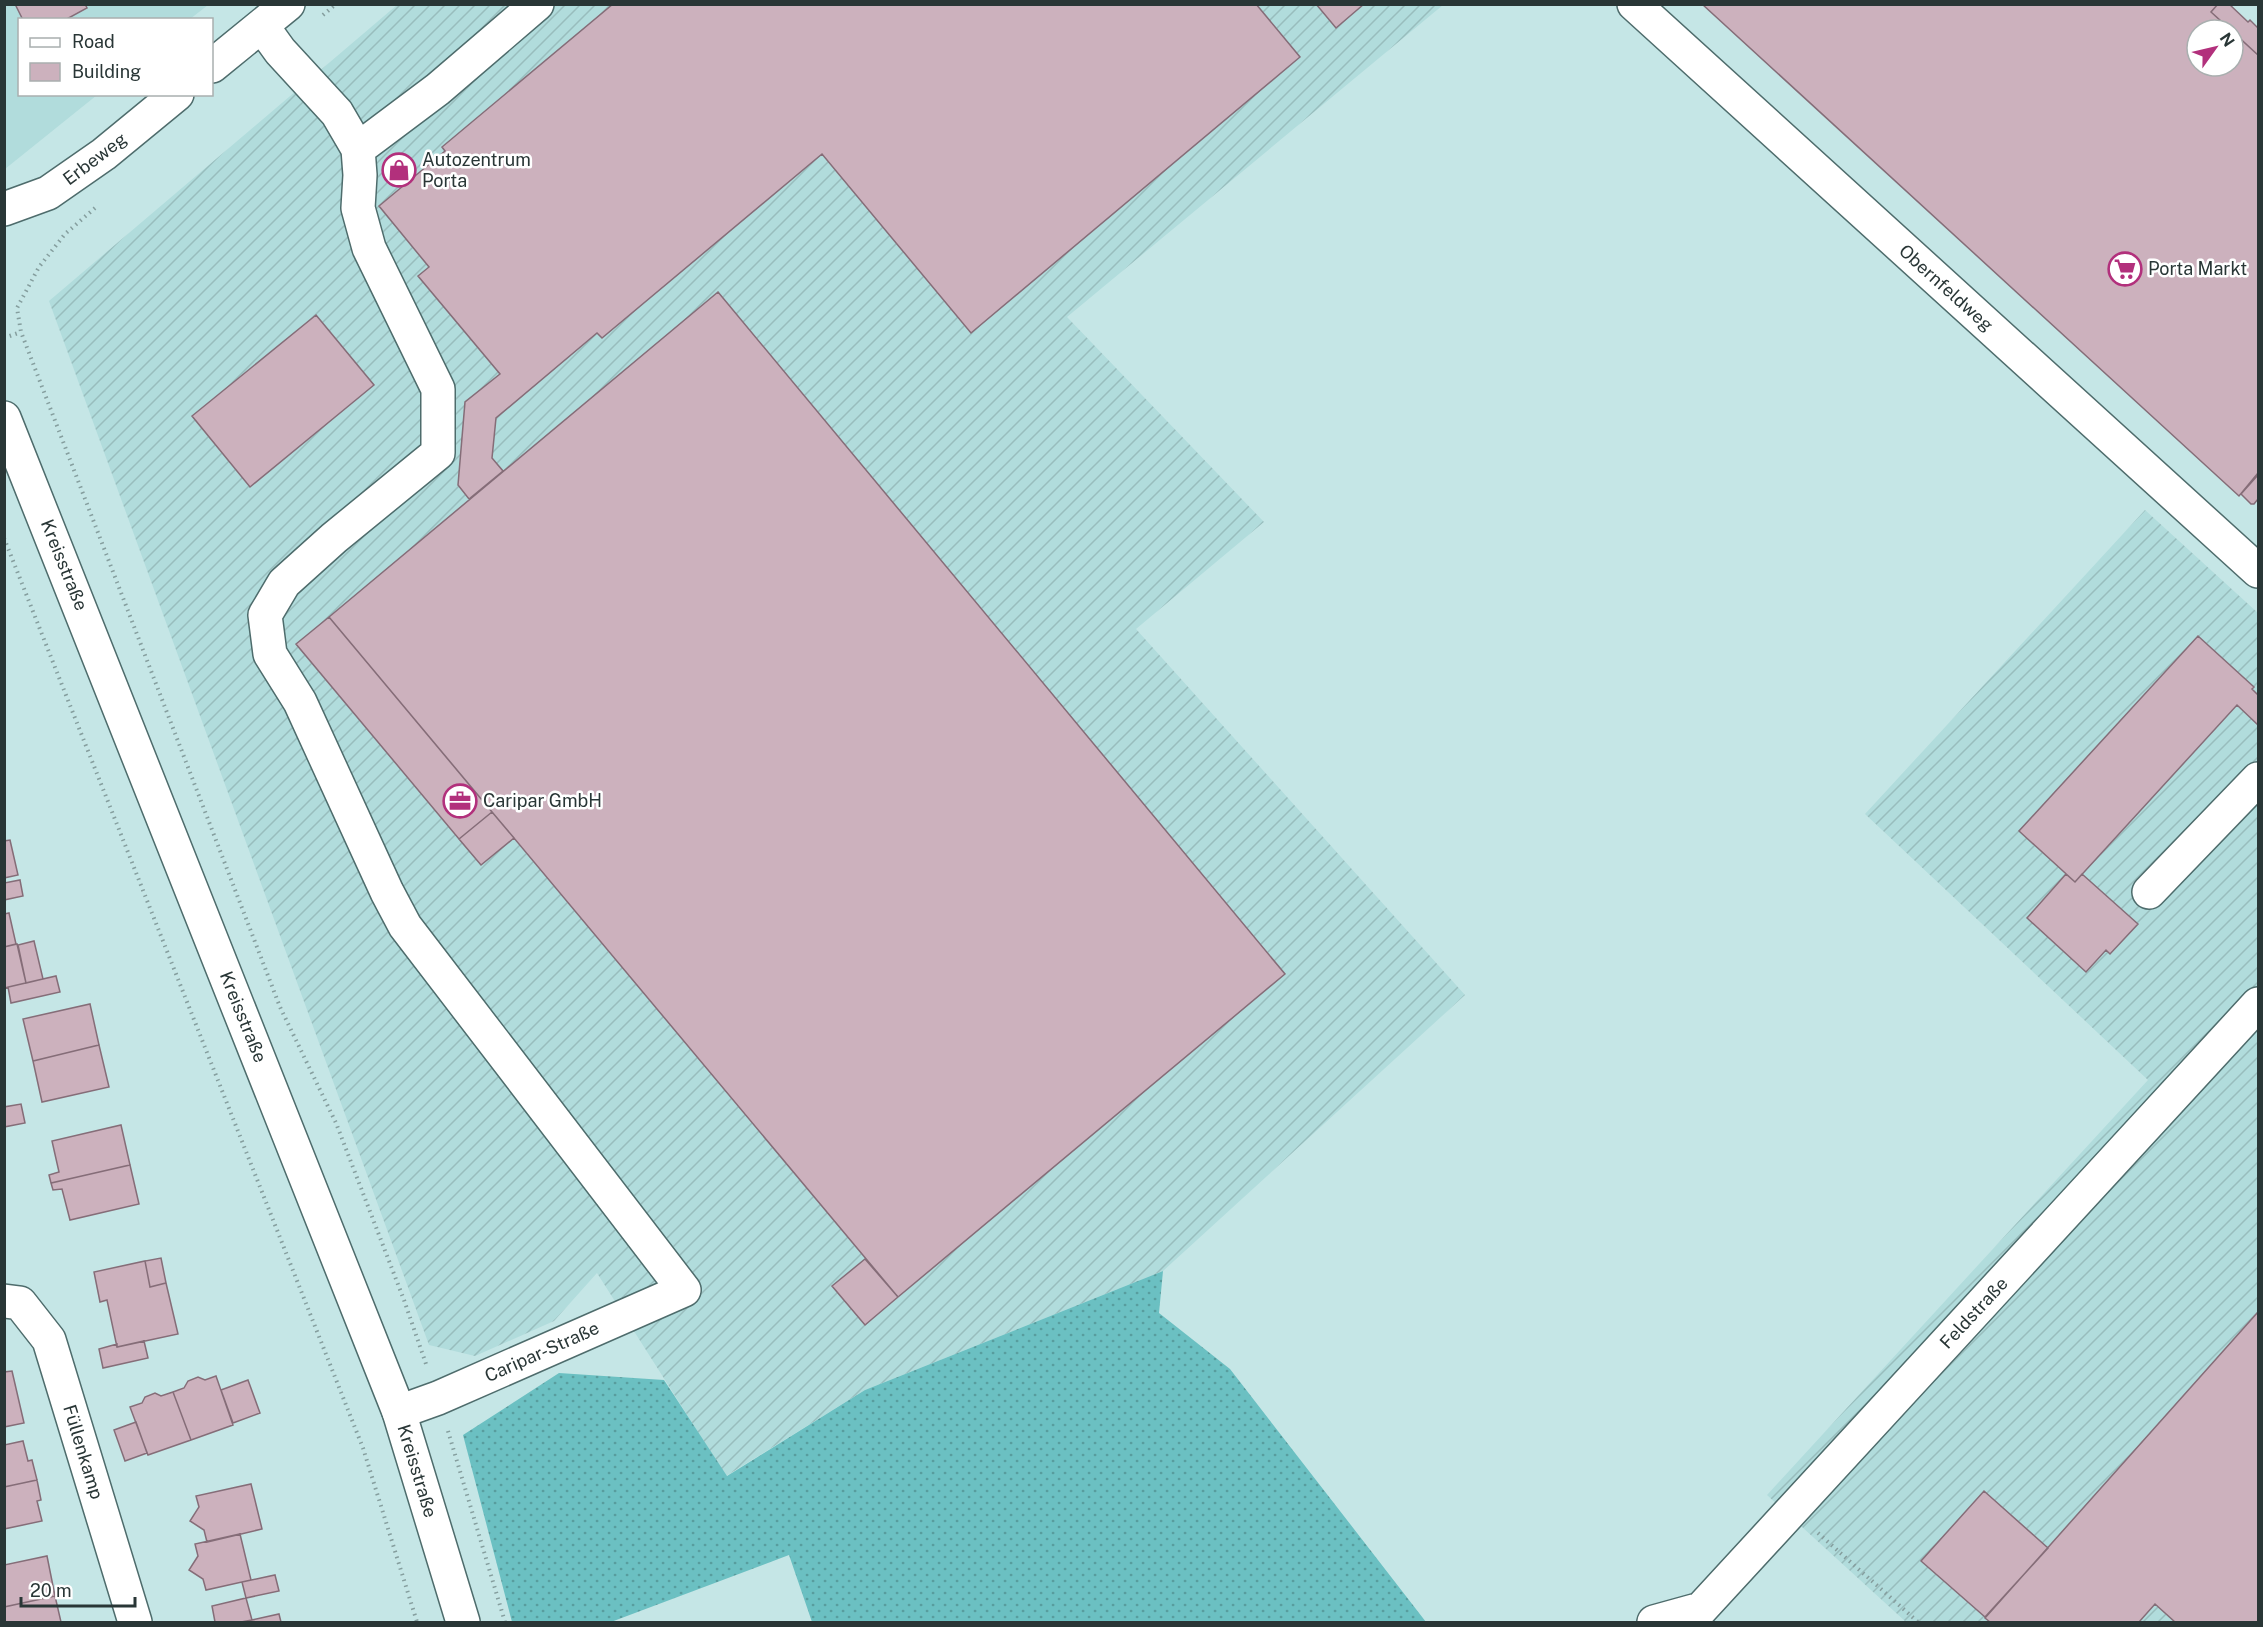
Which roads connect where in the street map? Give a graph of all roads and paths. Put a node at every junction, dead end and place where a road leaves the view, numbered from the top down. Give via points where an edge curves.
1 (288, 4) edge
2 (537, 4) edge
3 (1634, 4) edge
4 (262, 26) junction
5 (213, 65) edge
6 (175, 96) edge
7 (358, 149) junction
8 (4, 209) edge
9 (4, 338) edge
10 (4, 418) edge
11 (4, 538) edge
12 (2259, 571) edge
13 (2259, 779) edge
14 (2149, 892) dead end
15 (2259, 1004) edge
16 (4, 1301) edge
17 (438, 1398) junction
18 (399, 1412) junction
19 (1793, 1510) junction
20 (1695, 1616) edge
21 (135, 1623) edge
22 (417, 1623) edge
23 (463, 1623) edge
24 (505, 1623) edge
25 (1654, 1623) edge
26 (1918, 1623) edge

1 - 4 street
2 - 7 street via 438,89
3 - 12 street, Obernfeldweg
4 - 5 street
4 - 7 street via 337,113
6 - 8 street, Erbeweg via 104,154 48,193
7 - 17 street, Caripar-Straße via 358,208 369,248 438,389 438,453 284,583 265,615 270,654 300,702 405,926 684,1290
9 - 17 path via 21,332 280,1006 366,1198
10 - 18 street, Kreisstraße
11 - 22 path via 363,1448
13 - 14 street
15 - 19 street, Feldstraße
16 - 21 street, Füllenkamp via 20,1303 49,1340
17 - 18 street, Caripar-Straße
17 - 24 path
18 - 23 street, Kreisstraße
19 - 20 street, Feldstraße
19 - 26 path
20 - 25 street

